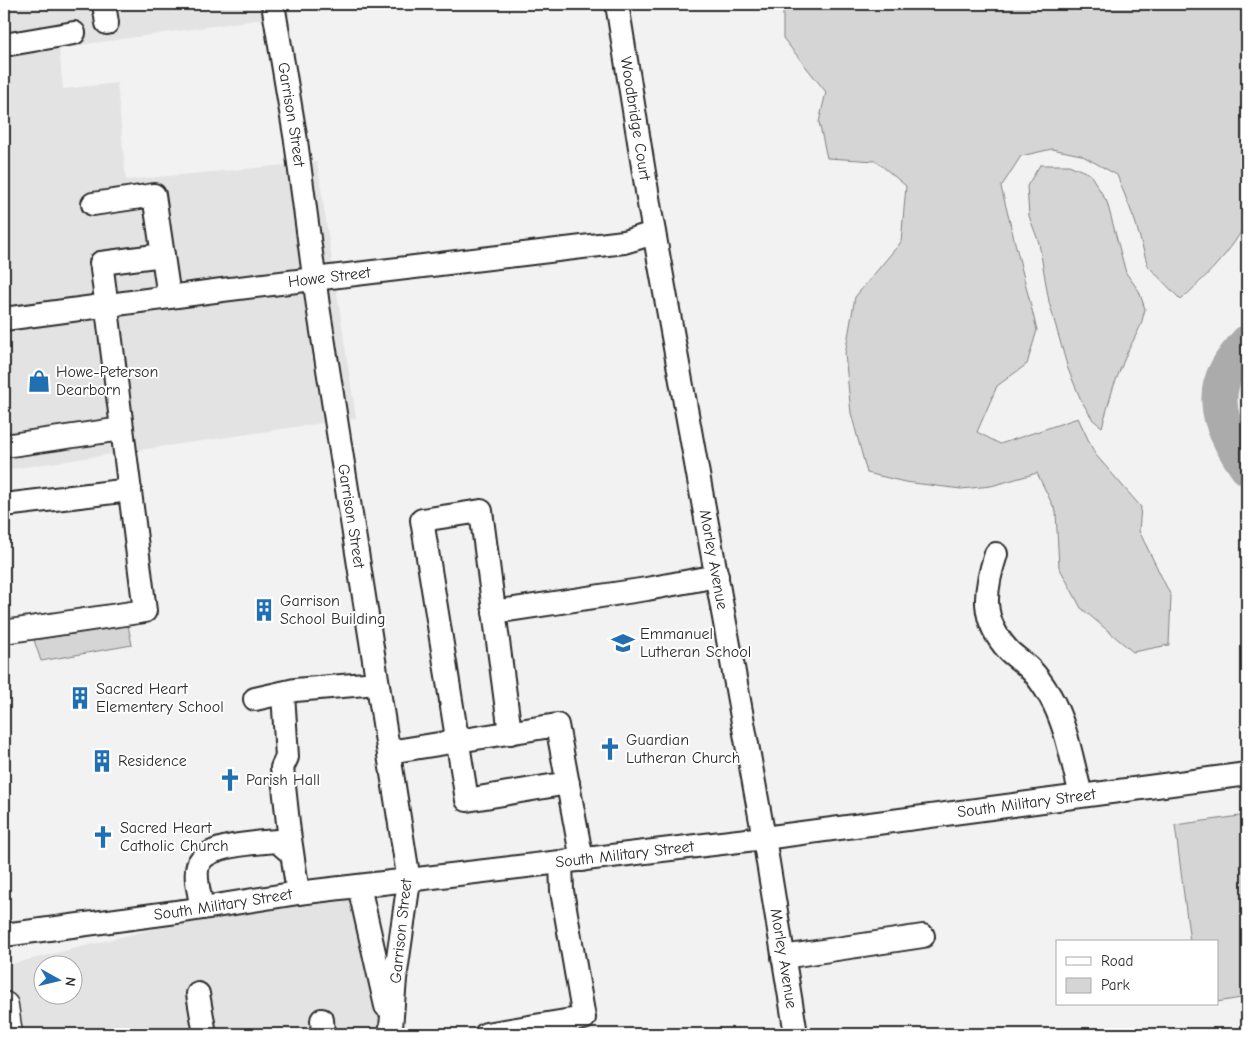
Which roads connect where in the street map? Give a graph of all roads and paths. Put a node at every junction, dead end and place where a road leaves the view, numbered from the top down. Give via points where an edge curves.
1 (273, 4) edge
2 (617, 4) edge
3 (74, 33) dead end
4 (4, 45) edge
5 (93, 204) dead end
6 (654, 233) junction
7 (163, 254) junction
8 (316, 279) junction
9 (169, 297) junction
10 (108, 305) junction
11 (4, 319) edge
12 (122, 428) junction
13 (4, 446) edge
14 (130, 490) junction
15 (4, 506) edge
16 (996, 554) dead end
17 (717, 576) junction
18 (494, 612) junction
19 (10, 631) dead end
20 (377, 683) junction
21 (283, 693) junction
22 (256, 699) dead end
23 (510, 733) junction
24 (458, 742) junction
25 (388, 752) junction
26 (1247, 774) edge
27 (568, 783) junction
28 (1082, 795) junction
29 (764, 838) junction
30 (292, 854) junction
31 (571, 861) junction
32 (409, 881) junction
33 (359, 886) junction
34 (298, 893) junction
35 (202, 908) junction
36 (4, 935) edge
37 (923, 936) dead end
38 (783, 956) junction
39 (198, 994) dead end
40 (4, 1006) edge
41 (392, 1031) edge
42 (8, 1034) edge
43 (205, 1034) edge
44 (486, 1034) edge
45 (796, 1034) edge

1 - 8 street, Garrison Street
2 - 6 street, Woodbridge Court
3 - 4 street
5 - 7 street via 154,195
6 - 8 street, Howe Street via 624,242
6 - 17 street, Morley Avenue
7 - 9 street
7 - 10 street via 102,266
8 - 9 street, Howe Street
8 - 20 street, Garrison Street
9 - 10 street, Howe Street
10 - 11 street, Howe Street
10 - 12 street
12 - 13 street
12 - 14 street
14 - 15 street
14 - 19 street via 145,611
16 - 28 street via 988,581 987,603 994,631 1009,652 1032,671 1050,695 1060,716
17 - 18 street
17 - 29 street, Morley Avenue
18 - 23 street
18 - 24 street via 481,512 422,520
20 - 21 street
20 - 25 street, Garrison Street
21 - 22 street
21 - 30 street via 287,757 282,768
23 - 24 street
23 - 27 street via 557,725
24 - 25 street
24 - 27 street via 467,800
25 - 32 street, Garrison Street
26 - 28 street, South Military Street
27 - 31 street
28 - 29 street, South Military Street
29 - 31 street, South Military Street
29 - 38 street, Morley Avenue
30 - 34 street
30 - 35 street via 277,841 209,853 202,858 197,873
31 - 32 street, South Military Street
31 - 44 street via 562,891 584,1018
32 - 33 street, South Military Street
32 - 41 street, Garrison Street
33 - 34 street, South Military Street
33 - 41 street, Garrison Street
34 - 35 street, South Military Street
35 - 36 street, South Military Street
37 - 38 street
38 - 45 street, Morley Avenue
39 - 43 street
40 - 42 main road

